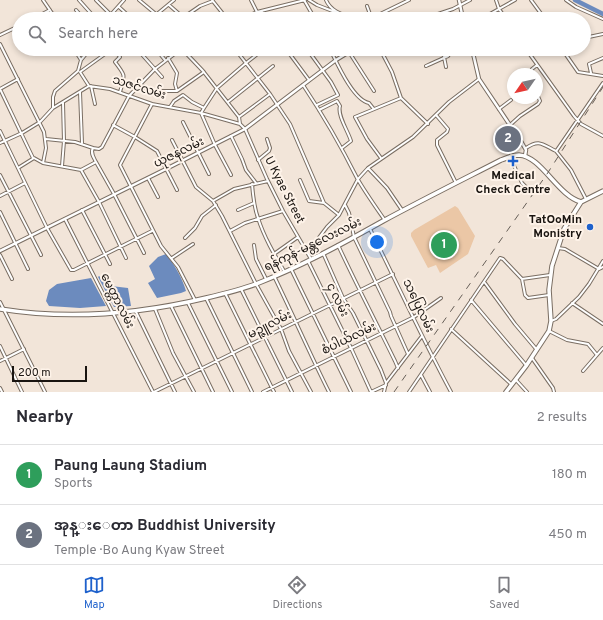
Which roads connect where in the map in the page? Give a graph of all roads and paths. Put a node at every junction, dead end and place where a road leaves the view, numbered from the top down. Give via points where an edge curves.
1 (43, 0) edge
2 (79, 0) edge
3 (96, 0) edge
4 (124, 0) edge
5 (139, 0) edge
6 (169, 0) edge
7 (174, 0) edge
8 (212, 0) edge
9 (251, 0) edge
10 (305, 0) edge
11 (309, 0) edge
12 (326, 0) edge
13 (409, 0) edge
14 (459, 0) edge
15 (470, 0) edge
16 (496, 0) edge
17 (515, 0) edge
18 (531, 0) edge
19 (566, 0) edge
20 (172, 2) junction
21 (169, 5) junction
22 (367, 6) dead end
23 (460, 6) junction
24 (118, 7) junction
25 (499, 9) junction
26 (50, 10) joint
27 (46, 12) edge
28 (90, 12) edge
29 (107, 12) edge
30 (114, 12) edge
31 (124, 12) edge
32 (153, 12) edge
33 (161, 12) edge
34 (177, 12) edge
35 (192, 12) edge
36 (222, 12) edge
37 (256, 12) junction
38 (262, 12) edge
39 (311, 12) edge
40 (336, 12) joint
41 (369, 12) edge
42 (384, 12) edge
43 (443, 12) edge
44 (461, 12) edge
45 (494, 12) edge
46 (501, 12) edge
47 (539, 12) edge
48 (587, 12) edge
49 (591, 14) edge
50 (603, 19) edge
51 (12, 29) edge
52 (603, 34) edge
53 (0, 35) edge
54 (591, 37) edge
55 (0, 44) edge
56 (78, 56) edge
57 (84, 56) edge
58 (103, 56) edge
59 (119, 56) edge
60 (143, 56) edge
61 (162, 56) edge
62 (171, 56) edge
63 (189, 56) edge
64 (240, 56) edge
65 (255, 56) edge
66 (291, 56) edge
67 (312, 56) edge
68 (334, 56) edge
69 (342, 56) edge
70 (352, 56) edge
71 (384, 56) edge
72 (473, 56) edge
73 (531, 56) edge
74 (567, 56) edge
75 (444, 57) joint
76 (168, 58) junction
77 (603, 58) edge
78 (81, 60) junction
79 (165, 60) junction
80 (336, 60) junction
81 (246, 63) junction
82 (538, 65) junction
83 (273, 66) dead end
84 (426, 66) dead end
85 (446, 67) dead end
86 (534, 68) edge
87 (155, 69) junction
88 (323, 70) junction
89 (79, 72) junction
90 (204, 72) junction
91 (591, 73) junction
92 (603, 76) edge
93 (162, 77) dead end
94 (258, 78) junction
95 (18, 79) junction
96 (310, 80) junction
97 (479, 80) junction
98 (603, 83) edge
99 (140, 84) junction
100 (303, 85) junction
101 (90, 86) junction
102 (217, 88) junction
103 (0, 89) edge
104 (177, 91) junction
105 (374, 91) dead end
106 (80, 92) junction
107 (120, 92) junction
108 (270, 94) junction
109 (129, 96) junction
110 (401, 98) junction
111 (228, 102) junction
112 (63, 103) junction
113 (507, 103) edge
114 (95, 104) dead end
115 (152, 104) junction
116 (277, 104) junction
117 (537, 104) edge
118 (317, 105) junction
119 (170, 107) junction
120 (53, 108) junction
121 (204, 108) junction
122 (373, 109) junction
123 (319, 110) junction
124 (499, 110) junction
125 (201, 113) junction
126 (436, 115) junction
127 (239, 117) junction
128 (577, 120) junction
129 (40, 122) junction
130 (182, 122) dead end
131 (240, 124) junction
132 (428, 124) junction
133 (113, 126) junction
134 (510, 126) junction
135 (245, 129) junction
136 (0, 132) edge
137 (22, 133) junction
138 (231, 136) junction
139 (603, 136) edge
140 (135, 137) junction
141 (45, 139) junction
142 (267, 139) dead end
143 (64, 140) junction
144 (172, 140) dead end
145 (5, 141) junction
146 (0, 143) edge
147 (82, 143) junction
148 (215, 145) junction
149 (93, 148) junction
150 (342, 148) junction
151 (526, 148) junction
152 (556, 151) junction
153 (199, 153) junction
154 (525, 156) junction
155 (510, 157) junction
156 (34, 158) junction
157 (381, 158) junction
158 (258, 160) junction
159 (183, 161) junction
160 (96, 162) junction
161 (43, 163) junction
162 (62, 166) junction
163 (18, 168) junction
164 (368, 168) junction
165 (81, 170) junction
166 (166, 170) junction
167 (209, 174) dead end
168 (0, 175) edge
169 (231, 175) dead end
170 (148, 178) junction
171 (358, 179) junction
172 (300, 180) dead end
173 (268, 181) junction
174 (26, 183) junction
175 (256, 183) junction
176 (456, 183) junction
177 (252, 184) junction
178 (132, 186) junction
179 (527, 188) dead end
180 (176, 190) dead end
181 (9, 192) junction
182 (603, 192) edge
183 (114, 194) junction
184 (0, 196) edge
185 (158, 197) dead end
186 (586, 200) junction
187 (213, 201) junction
188 (99, 202) junction
189 (581, 202) junction
190 (254, 203) junction
191 (324, 203) junction
192 (216, 205) junction
193 (345, 205) junction
194 (82, 210) junction
195 (238, 210) dead end
196 (283, 211) junction
197 (403, 211) junction
198 (0, 212) edge
199 (339, 215) junction
200 (258, 218) junction
201 (65, 219) junction
202 (385, 220) junction
203 (47, 228) junction
204 (370, 228) junction
205 (152, 230) junction
206 (230, 231) junction
207 (32, 236) junction
208 (298, 237) junction
209 (354, 237) junction
210 (136, 238) junction
211 (185, 238) dead end
212 (15, 244) junction
213 (193, 244) dead end
214 (254, 245) dead end
215 (338, 245) junction
216 (121, 246) junction
217 (557, 248) junction
218 (0, 251) edge
219 (308, 252) junction
220 (144, 253) dead end
221 (323, 253) junction
222 (104, 254) junction
223 (274, 254) junction
224 (0, 255) edge
225 (41, 255) dead end
226 (126, 258) dead end
227 (172, 258) junction
228 (309, 259) junction
229 (603, 261) edge
230 (87, 263) junction
231 (110, 264) dead end
232 (603, 267) edge
233 (291, 268) junction
234 (599, 268) junction
235 (28, 269) dead end
236 (284, 271) junction
237 (393, 274) junction
238 (550, 275) junction
239 (274, 276) junction
240 (12, 279) dead end
241 (266, 279) junction
242 (522, 279) junction
243 (376, 282) junction
244 (485, 282) junction
245 (256, 284) junction
246 (240, 289) junction
247 (359, 291) junction
248 (225, 293) junction
249 (549, 295) junction
250 (206, 298) junction
251 (343, 298) junction
252 (440, 298) dead end
253 (471, 300) junction
254 (195, 301) junction
255 (0, 302) edge
256 (188, 303) junction
257 (572, 303) junction
258 (330, 305) junction
259 (171, 306) junction
260 (2, 309) edge
261 (155, 309) junction
262 (136, 312) junction
263 (114, 314) junction
264 (313, 314) junction
265 (414, 317) junction
266 (551, 321) junction
267 (296, 322) junction
268 (603, 324) edge
269 (395, 326) junction
270 (281, 329) junction
271 (451, 329) junction
272 (549, 331) junction
273 (382, 333) junction
274 (422, 335) junction
275 (266, 337) junction
276 (366, 340) junction
277 (251, 345) junction
278 (0, 346) edge
279 (351, 348) junction
280 (603, 348) edge
281 (24, 349) junction
282 (537, 350) junction
283 (233, 353) junction
284 (408, 354) junction
285 (597, 355) junction
286 (334, 357) junction
287 (6, 358) junction
288 (432, 358) junction
289 (532, 358) junction
290 (0, 361) edge
291 (216, 361) junction
292 (316, 366) junction
293 (526, 366) junction
294 (398, 368) junction
295 (201, 369) junction
296 (583, 371) dead end
297 (301, 373) junction
298 (421, 375) junction
299 (186, 377) junction
300 (516, 380) junction
301 (287, 381) junction
302 (171, 384) junction
303 (386, 384) junction
304 (512, 385) junction
305 (0, 388) edge
306 (272, 388) junction
307 (2, 392) edge
308 (22, 392) edge
309 (45, 392) edge
310 (154, 392) edge
311 (175, 392) edge
312 (194, 392) edge
313 (213, 392) edge
314 (232, 392) edge
315 (252, 392) edge
316 (263, 392) edge
317 (274, 392) edge
318 (292, 392) edge
319 (311, 392) edge
320 (329, 392) edge
321 (351, 392) edge
322 (371, 392) edge
323 (384, 392) edge
324 (410, 392) edge
325 (430, 392) edge
326 (451, 392) edge
327 (506, 392) edge
328 (527, 392) edge
329 (554, 392) edge

1 - 26 street
2 - 28 street
3 - 29 street
4 - 24 street
5 - 32 street
6 - 20 street
7 - 20 street
8 - 35 street
8 - 36 street
9 - 37 street
10 - 37 street
10 - 39 street
11 - 40 street
12 - 40 street
13 - 42 street
14 - 23 street
15 - 23 street
16 - 25 street
17 - 25 street
18 - 47 street
19 - 48 street
20 - 21 street
21 - 33 street
21 - 34 street
22 - 41 street
23 - 43 street
23 - 44 street
24 - 30 street
24 - 31 street
25 - 45 street
25 - 46 street
26 - 27 street
37 - 38 street
49 - 50 street
51 - 53 street
52 - 54 street
55 - 95 street
56 - 78 street
57 - 78 street
58 - 89 street
59 - 107 street via 115,62 123,72 124,78
60 - 87 street
61 - 79 street
62 - 76 street
63 - 90 street
64 - 81 street
65 - 81 street
66 - 96 street
67 - 88 street
68 - 80 street
69 - 80 street, ယုဇနလမ်း
70 - 105 street
71 - 110 street
72 - 97 street
73 - 82 street
74 - 91 street via 578,72
75 - 84 street
75 - 85 street
76 - 79 street
76 - 104 street via 177,73
77 - 91 street via 589,64
78 - 89 street
79 - 87 street
80 - 88 street, ယုဇနလမ်း
80 - 122 street via 353,90
81 - 94 street
81 - 102 street
82 - 86 street
82 - 128 street
83 - 94 street
87 - 93 street
87 - 99 street
88 - 96 street, ယုဇနလမ်း
88 - 118 street via 338,95
89 - 101 street
89 - 120 street via 55,91
90 - 102 street
90 - 104 street
91 - 92 street
94 - 108 street
94 - 111 street
95 - 103 street
95 - 129 street
96 - 100 street, ယုဇနလမ်း
97 - 124 street
97 - 126 street
98 - 128 street
99 - 104 street via 150,91
99 - 109 street
100 - 116 street, ယုဇနလမ်း
100 - 118 street
101 - 106 street
101 - 107 street, သဇင်လမ်း via 101,86
101 - 114 street
102 - 111 street
102 - 121 street
103 - 137 street
106 - 112 street
106 - 147 street
107 - 109 street, သဇင်လမ်း
108 - 116 street
108 - 127 street
109 - 115 street, သဇင်လမ်း
109 - 133 street
110 - 122 street
110 - 132 street
111 - 127 street
112 - 120 street
112 - 143 street
113 - 124 street
115 - 119 street, သဇင်လမ်း
115 - 140 street
116 - 135 street, ယုဇနလမ်း
116 - 191 street via 290,124
117 - 134 street
118 - 123 street
119 - 121 street via 184,94
119 - 125 street, သဇင်လမ်း
120 - 129 street
121 - 125 street
122 - 157 street via 355,117 367,140
123 - 150 street
123 - 150 street via 338,101 338,110 351,141
124 - 134 street
125 - 131 street, သဇင်လမ်း
125 - 148 street
126 - 132 street
126 - 176 street via 448,128 437,140 437,144
127 - 131 street
128 - 139 street
128 - 152 street
129 - 137 street
129 - 141 street
130 - 153 street
131 - 135 street
132 - 157 street
133 - 140 street
133 - 149 street via 102,147
134 - 151 street
135 - 138 street, ယုဇနလမ်း
135 - 158 street, U Kyae Street
136 - 145 street
137 - 145 street
137 - 156 street
138 - 148 street, ယုဇနလမ်း
138 - 175 street via 246,170
140 - 166 street via 157,151
140 - 178 street via 120,161
141 - 143 street
141 - 161 street
142 - 158 street via 269,151
143 - 147 street
143 - 162 street
144 - 159 street
145 - 146 street
145 - 163 street
147 - 149 street
148 - 153 street, ယုဇနလမ်း
148 - 169 street
149 - 160 street
150 - 171 street
151 - 152 street via 537,142
151 - 154 street
152 - 186 street via 571,170
153 - 159 street, ယုဇနလမ်း
153 - 167 street
154 - 155 main road, ရန်ကုန်-မန္တလေးလမ်း
154 - 189 main road via 534,161 570,197
155 - 176 main road, ရန်ကုန်-မန္တလေးလမ်း
155 - 179 street
156 - 161 street
156 - 163 street
157 - 164 street
158 - 173 street, U Kyae Street
159 - 166 street, ယုဇနလမ်း
159 - 187 street via 196,187
160 - 165 street
160 - 183 street
161 - 162 street
162 - 165 street
163 - 174 street
164 - 171 street
164 - 197 street via 387,188
165 - 188 street
166 - 170 street, ယုဇနလမ်း
166 - 180 street
168 - 181 street
170 - 178 street, ယုဇနလမ်း
170 - 185 street
171 - 193 street
171 - 202 street
172 - 191 street via 309,201
173 - 175 street
173 - 196 street, U Kyae Street
174 - 181 street
174 - 203 street
175 - 177 street
176 - 197 main road, ရန်ကုန်-မန္တလေးလမ်း
177 - 187 street via 230,191
177 - 190 street
178 - 183 street, ယုဇနလမ်း
178 - 205 street
181 - 184 street
181 - 207 street
182 - 186 main road
183 - 188 street, ယုဇနလမ်း
183 - 210 street
186 - 189 main road
187 - 192 street
188 - 194 street, ယုဇနလမ်း
188 - 216 street
189 - 217 main road via 564,229
190 - 195 street
190 - 200 street
191 - 199 street
192 - 206 street
192 - 211 street via 202,216 196,228
193 - 199 street
193 - 209 street
194 - 201 street, ယုဇနလမ်း
194 - 222 street
196 - 200 street
196 - 208 street, U Kyae Street
197 - 202 main road, ရန်ကုန်-မန္တလေးလမ်း
198 - 212 street
199 - 219 street
200 - 206 street
200 - 223 street
201 - 203 street, ယုဇနလမ်း
201 - 230 street, မေတ္တာလမ်း
202 - 204 main road, ရန်ကုန်-မန္တလေးလမ်း
203 - 207 street, ယုဇနလမ်း
203 - 230 street via 70,269 74,270
204 - 209 main road, ရန်ကုန်-မန္တလေးလမ်း
204 - 237 street, သပြေလမ်း
205 - 210 street
205 - 227 street via 160,246
206 - 245 street
207 - 212 street, ယုဇနလမ်း
207 - 225 street
208 - 219 street, U Kyae Street
208 - 223 street
209 - 215 main road, ရန်ကုန်-မန္တလေးလမ်း
209 - 243 street
210 - 216 street
210 - 220 street
212 - 218 street, ယုဇနလမ်း
212 - 235 street
213 - 227 street
214 - 241 street via 256,259
215 - 221 main road, ရန်ကုန်-မန္တလေးလမ်း
215 - 247 street
216 - 222 street
216 - 226 street
217 - 234 street via 565,249
217 - 238 main road
219 - 228 street, U Kyae Street
221 - 228 main road, ရန်ကုန်-မန္တလေးလမ်း
221 - 251 street
222 - 230 street
222 - 231 street
223 - 236 street
224 - 240 street
227 - 254 street
228 - 233 main road, ရန်ကုန်-မန္တလေးလမ်း
228 - 258 street, ၄ လမ်း
229 - 234 street
230 - 263 street, မေတ္တာလမ်း
232 - 234 street
233 - 236 main road, ရန်ကုန်-မန္တလေးလမ်း
233 - 264 street
234 - 257 street
236 - 239 main road, ရန်ကုန်-မန္တလေးလမ်း
237 - 243 street, မဉ္ဇူလမ်း
237 - 265 street, သပြေလမ်း
238 - 242 street
238 - 249 main road
239 - 241 main road, ရန်ကုန်-မန္တလေးလမ်း
239 - 267 street
241 - 245 main road, ရန်ကုန်-မန္တလေးလမ်း
242 - 244 street via 501,258
242 - 249 street via 528,298
243 - 247 street, မဉ္ဇူလမ်း
243 - 269 street
244 - 253 street
244 - 282 street
245 - 246 main road, ရန်ကုန်-မန္တလေးလမ်း
245 - 270 street
246 - 248 main road, ရန်ကုန်-မန္တလေးလမ်း
246 - 275 street
247 - 251 street, မဉ္ဇူလမ်း
247 - 273 street
248 - 250 main road, ရန်ကုန်-မန္တလေးလမ်း
248 - 277 street
249 - 266 main road
250 - 254 main road, ရန်ကုန်-မန္တလေးလမ်း
250 - 283 street
251 - 258 street, မဉ္ဇူလမ်း
251 - 276 street
252 - 265 street, စံပါယ်လမ်း
253 - 271 street
253 - 293 street
254 - 256 main road, ရန်ကုန်-မန္တလေးလမ်း
255 - 260 street
256 - 259 main road, ရန်ကုန်-မန္တလေးလမ်း
256 - 291 street
257 - 266 street
257 - 268 street
258 - 264 street, မဉ္ဇူလမ်း
258 - 279 street, ၄ လမ်း
259 - 261 main road, ရန်ကုန်-မန္တလေးလမ်း
259 - 295 street
260 - 263 main road, ရန်ကုန်-မန္တလေးလမ်း via 59,315
260 - 281 street
261 - 262 main road, ရန်ကုန်-မန္တလေးလမ်း
261 - 299 street
262 - 263 main road, ရန်ကုန်-မန္တလေးလမ်း
262 - 302 street
263 - 310 street, မေတ္တာလမ်း
264 - 267 street, မဉ္ဇူလမ်း
264 - 286 street
265 - 269 street, စံပါယ်လမ်း
265 - 274 street, သပြေလမ်း
266 - 272 main road
267 - 270 street, မဉ္ဇူလမ်း
267 - 292 street
269 - 273 street, စံပါယ်လမ်း
269 - 284 street
270 - 275 street, မဉ္ဇူလမ်း
270 - 297 street
271 - 288 street
271 - 304 street
272 - 282 main road
272 - 285 street via 567,340 588,344
273 - 276 street, စံပါယ်လမ်း
273 - 294 street
274 - 284 street
274 - 288 street, သပြေလမ်း
275 - 277 street, မဉ္ဇူလမ်း
275 - 301 street
276 - 279 street, စံပါယ်လမ်း
276 - 303 street
277 - 283 street, မဉ္ဇူလမ်း
277 - 306 street
278 - 287 street
279 - 286 street, စံပါယ်လမ်း
279 - 322 street, ၄ လမ်း
280 - 285 street
281 - 287 street
281 - 309 street
282 - 289 main road
283 - 291 street, မဉ္ဇူလမ်း
283 - 315 street
284 - 294 street
285 - 296 street
286 - 292 street, စံပါယ်လမ်း
286 - 321 street
287 - 290 street
287 - 308 street
288 - 298 street
288 - 326 street, သပြေလမ်း
289 - 293 main road
289 - 329 street
291 - 295 street, မဉ္ဇူလမ်း
291 - 314 street
292 - 297 street, စံပါယ်လမ်း
292 - 320 street
293 - 300 main road
294 - 303 street
295 - 299 street, မဉ္ဇူလမ်း
295 - 313 street
297 - 301 street, စံပါယ်လမ်း
297 - 319 street
298 - 324 street
298 - 325 street
299 - 302 street, မဉ္ဇူလမ်း
299 - 312 street
300 - 304 main road
300 - 328 street
301 - 306 street, စံပါယ်လမ်း
301 - 318 street
302 - 310 street, မဉ္ဇူလမ်း
302 - 311 street
303 - 322 street
303 - 323 street
304 - 327 main road
305 - 307 street
306 - 316 street, စံပါယ်လမ်း
306 - 317 street

